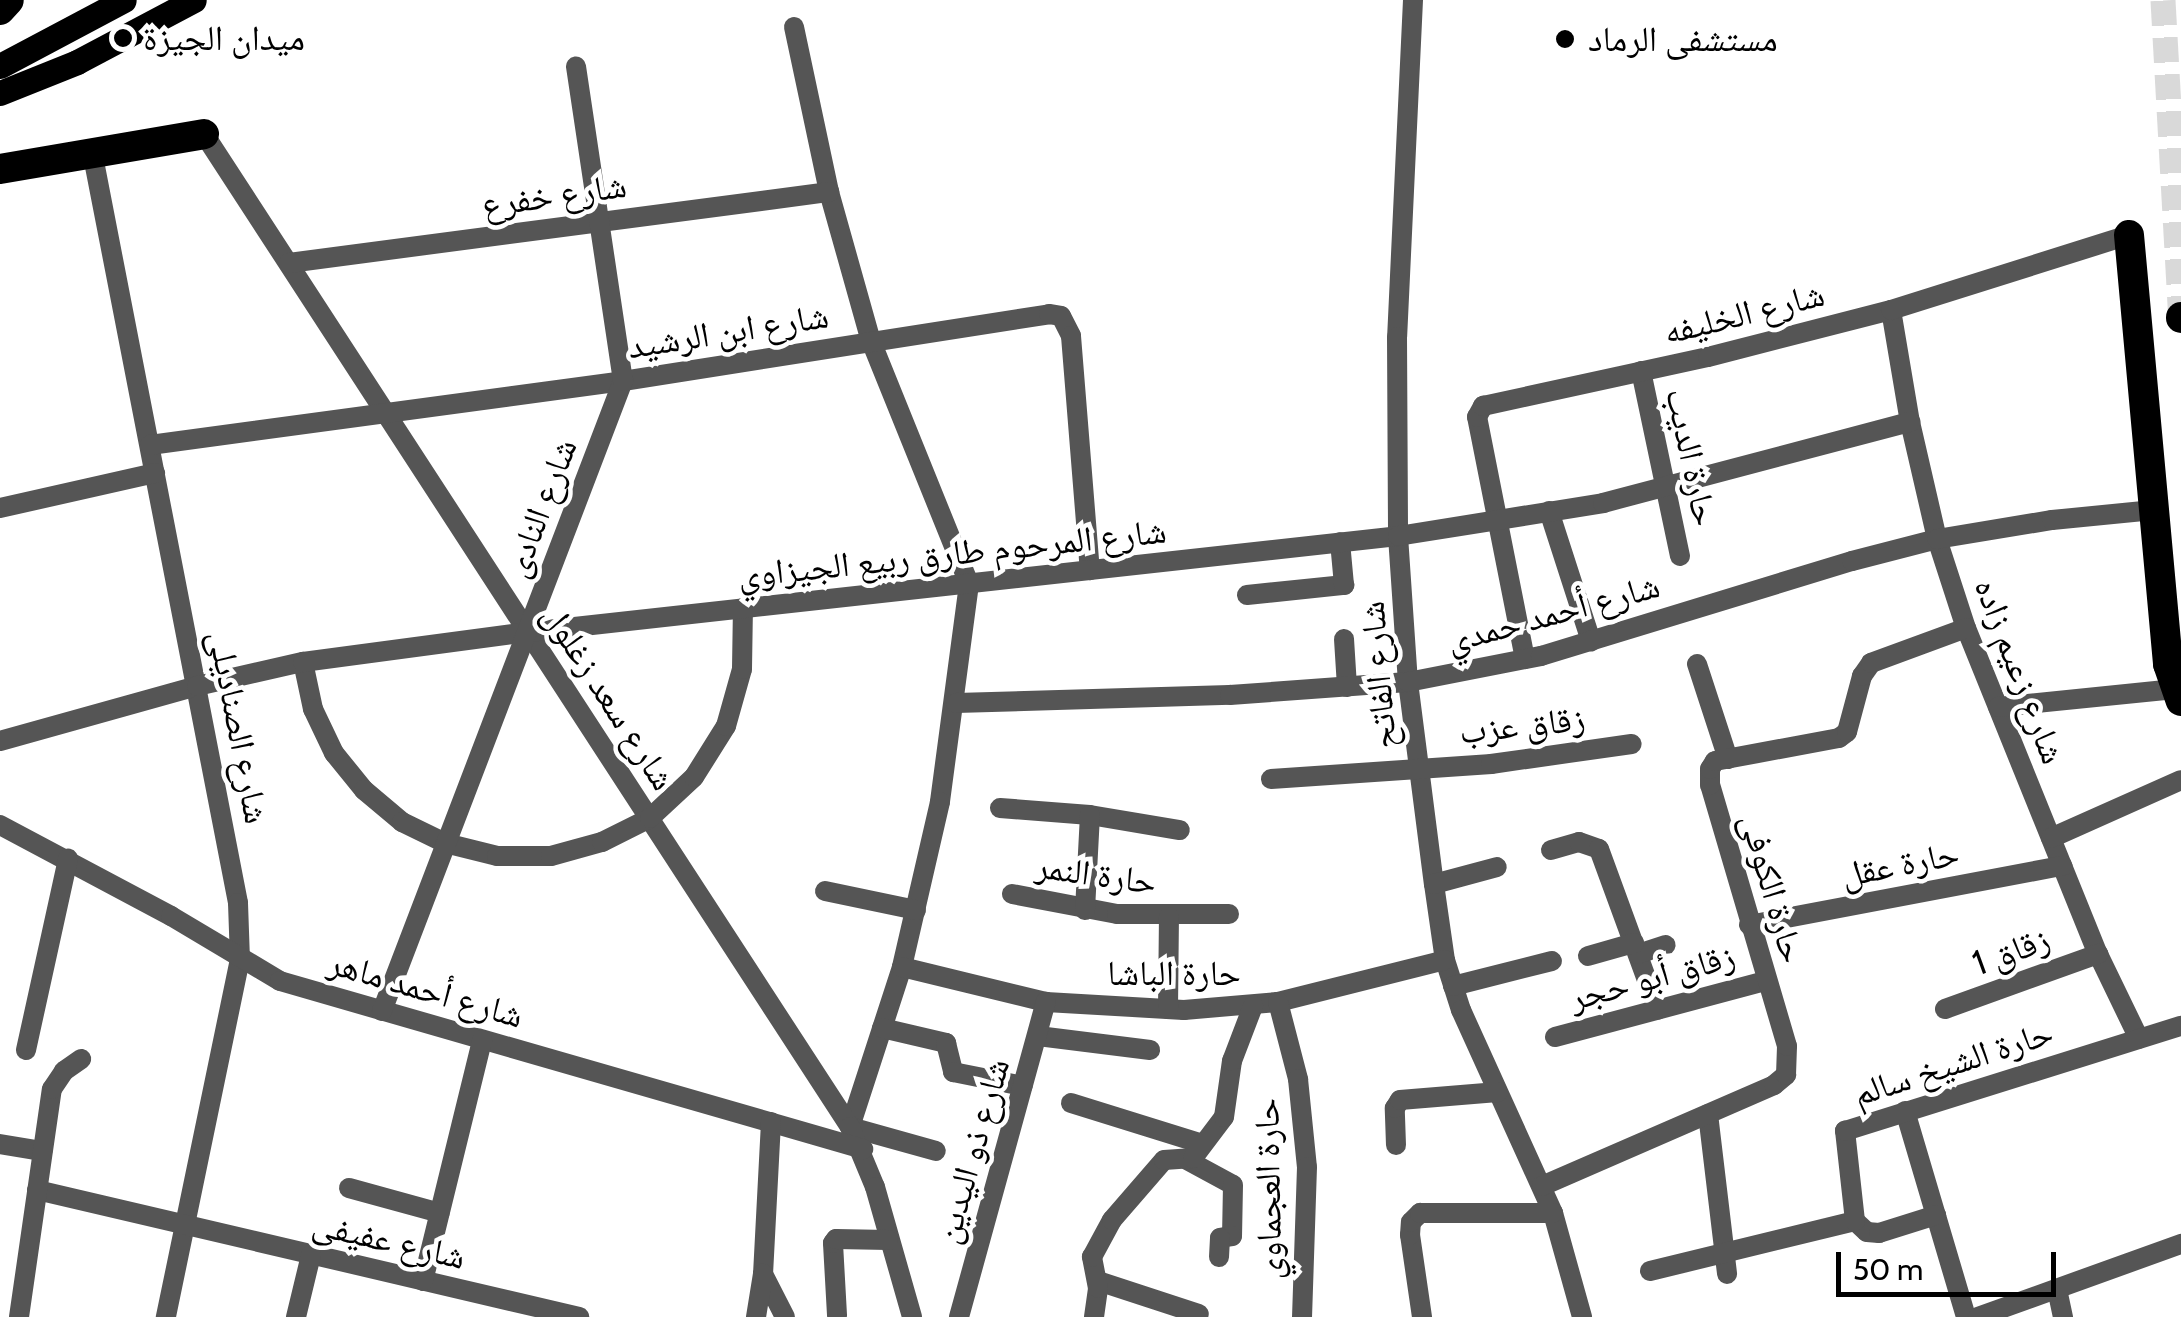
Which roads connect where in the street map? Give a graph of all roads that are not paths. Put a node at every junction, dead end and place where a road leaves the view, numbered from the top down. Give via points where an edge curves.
1 (8, 0) edge
2 (124, 0) edge
3 (194, 0) edge
4 (1413, 0) edge
5 (0, 10) edge
6 (794, 27) dead end
7 (0, 66) edge
8 (576, 66) dead end
9 (0, 94) edge
10 (204, 134) joint
11 (92, 151) junction
12 (0, 169) edge
13 (829, 192) junction
14 (600, 222) junction
15 (2128, 235) joint
16 (288, 263) junction
17 (1892, 310) junction
18 (871, 341) junction
19 (1641, 371) junction
20 (623, 381) junction
21 (385, 414) junction
22 (1910, 422) junction
23 (150, 445) junction
24 (155, 473) junction
25 (1666, 488) junction
26 (0, 508) edge
27 (2154, 510) junction
28 (1550, 511) junction
29 (1497, 520) junction
30 (1398, 536) junction
31 (1937, 539) junction
32 (1340, 542) junction
33 (1680, 556) dead end
34 (1090, 570) junction
35 (969, 584) junction
36 (1247, 595) dead end
37 (743, 608) junction
38 (1966, 628) junction
39 (529, 632) junction
40 (1344, 640) dead end
41 (1591, 641) junction
42 (1525, 659) junction
43 (302, 662) junction
44 (1698, 664) dead end
45 (1408, 682) junction
46 (197, 686) junction
47 (1347, 687) junction
48 (2178, 695) edge
49 (956, 702) junction
50 (1998, 708) junction
51 (0, 741) edge
52 (1632, 744) dead end
53 (1728, 759) junction
54 (1419, 768) junction
55 (1271, 779) dead end
56 (2181, 780) edge
57 (1000, 808) dead end
58 (1090, 815) junction
59 (650, 818) junction
60 (0, 825) edge
61 (1180, 830) dead end
62 (2051, 838) junction
63 (445, 844) junction
64 (1551, 850) dead end
65 (68, 860) junction
66 (2062, 866) junction
67 (1496, 867) dead end
68 (1434, 884) junction
69 (825, 890) dead end
70 (1012, 894) dead end
71 (916, 910) junction
72 (1085, 910) junction
73 (1229, 914) dead end
74 (1170, 917) junction
75 (1750, 925) junction
76 (1666, 946) dead end
77 (1636, 949) junction
78 (2098, 954) junction
79 (1588, 956) dead end
80 (240, 960) junction
81 (1446, 960) junction
82 (1552, 961) dead end
83 (902, 967) junction
84 (1766, 981) junction
85 (1453, 986) junction
86 (1046, 1002) junction
87 (1278, 1002) junction
88 (1253, 1006) junction
89 (1945, 1008) dead end
90 (1168, 1010) junction
91 (1658, 1010) junction
92 (382, 1011) junction
93 (2181, 1026) edge
94 (882, 1028) junction
95 (1038, 1036) junction
96 (1554, 1037) dead end
97 (2139, 1039) junction
98 (482, 1040) junction
99 (26, 1050) dead end
100 (1150, 1050) dead end
101 (80, 1058) dead end
102 (1023, 1086) junction
103 (1498, 1092) junction
104 (1072, 1103) dead end
105 (1905, 1112) junction
106 (1708, 1114) junction
107 (771, 1122) junction
108 (850, 1127) junction
109 (0, 1144) edge
110 (1203, 1144) junction
111 (1396, 1144) dead end
112 (862, 1150) junction
113 (42, 1151) junction
114 (936, 1151) dead end
115 (1187, 1160) junction
116 (1542, 1186) junction
117 (348, 1188) dead end
118 (37, 1190) junction
119 (440, 1213) junction
120 (1553, 1213) junction
121 (1936, 1216) junction
122 (1856, 1221) junction
123 (183, 1226) junction
124 (888, 1240) junction
125 (2181, 1244) edge
126 (311, 1255) junction
127 (1219, 1257) dead end
128 (1726, 1264) junction
129 (1650, 1271) dead end
130 (763, 1274) junction
131 (423, 1281) junction
132 (1098, 1281) junction
133 (2057, 1289) junction
134 (13, 1308) edge
135 (538, 1312) edge
136 (1198, 1314) dead end
137 (837, 1316) edge
138 (166, 1317) edge
139 (296, 1317) edge
140 (580, 1317) edge
141 (756, 1317) edge
142 (785, 1317) edge
143 (912, 1317) edge
144 (959, 1317) edge
145 (1094, 1317) edge
146 (1302, 1317) edge
147 (1422, 1317) edge
148 (1582, 1317) edge
149 (1966, 1317) edge
150 (1978, 1317) edge
151 (2064, 1317) edge

1 - 5 highway
2 - 7 main road
3 - 9 main road
4 - 30 street, شارع الفاتح via 1397,337
6 - 13 street
8 - 14 street, شارع النادى
10 - 11 highway
10 - 16 street, شارع سعد زغلول
11 - 12 highway
11 - 23 street, شارع الصناديلى
13 - 14 street, شارع خفرع
13 - 18 street
14 - 16 street, شارع خفرع
14 - 20 street, شارع النادى
15 - 17 street, شارع الخليفه
15 - 27 highway
16 - 21 street, شارع سعد زغلول
17 - 19 street, شارع الخليفه
17 - 22 street, شارع زعيم زاده
18 - 20 street, شارع ابن الرشيد
18 - 34 street, شارع ابن الرشيد via 1050,314 1069,325
18 - 35 street
19 - 25 street, حارة الديب
19 - 29 street, شارع الخليفه via 1483,406 1477,418
20 - 21 street, شارع ابن الرشيد
20 - 39 street, شارع النادى
21 - 23 street, شارع ابن الرشيد
21 - 39 street, شارع سعد زغلول
22 - 25 street, شارع المرحوم طارق ربيع الجيزاوي
22 - 31 street, شارع زعيم زاده
23 - 24 street, شارع الصناديلى
24 - 26 street
24 - 46 street, شارع الصناديلى
25 - 28 street, شارع المرحوم طارق ربيع الجيزاوي
25 - 33 street, حارة الديب
27 - 31 street, شارع أحمد حمدي
27 - 48 highway via 2168,664
28 - 29 street, شارع المرحوم طارق ربيع الجيزاوي
28 - 41 street
29 - 30 street, شارع المرحوم طارق ربيع الجيزاوي
29 - 42 street
30 - 32 street, شارع المرحوم طارق ربيع الجيزاوي
30 - 45 street, شارع الفاتح
31 - 38 street, شارع زعيم زاده
31 - 41 street, شارع أحمد حمدي
32 - 34 street, شارع المرحوم طارق ربيع الجيزاوي
32 - 36 street via 1344,585
34 - 35 street, شارع المرحوم طارق ربيع الجيزاوي
35 - 37 street, شارع المرحوم طارق ربيع الجيزاوي
35 - 49 street
37 - 39 street, شارع المرحوم طارق ربيع الجيزاوي
37 - 59 street via 742,668 726,726 694,777
38 - 50 street, شارع زعيم زاده
38 - 53 street via 1871,663 1838,738
39 - 43 street, شارع المرحوم طارق ربيع الجيزاوي
39 - 59 street, شارع سعد زغلول
39 - 63 street, شارع النادى
40 - 47 street
41 - 42 street, شارع أحمد حمدي
42 - 45 street, شارع أحمد حمدي
43 - 46 street, شارع المرحوم طارق ربيع الجيزاوي
43 - 63 street via 313,709 334,752 389,811
44 - 53 street
45 - 47 street, شارع أحمد حمدي
45 - 54 street, شارع الفاتح
46 - 51 street, شارع المرحوم طارق ربيع الجيزاوي
46 - 80 street, شارع الصناديلى via 238,903
47 - 49 street, شارع أحمد حمدي
48 - 50 street
49 - 71 street
50 - 62 street, شارع زعيم زاده
52 - 54 street, زقاق عزب
53 - 75 street, حارة الكوفى via 1715,761 1710,784
54 - 55 street, زقاق عزب
54 - 68 street, شارع الفاتح
56 - 62 street
57 - 58 street
58 - 61 street
58 - 72 street
59 - 63 street via 602,842 551,856 497,856
59 - 108 street, شارع سعد زغلول
60 - 65 street, شارع أحمد ماهر
62 - 66 street, شارع زعيم زاده
63 - 92 street, شارع النادى
64 - 77 street via 1580,842 1599,849
65 - 80 street, شارع أحمد ماهر
65 - 99 street
66 - 75 street, حارة عقل
66 - 78 street, شارع زعيم زاده
67 - 68 street
68 - 81 street, شارع الفاتح
69 - 71 street
70 - 72 street, حارة النمر
71 - 83 street
72 - 74 street, حارة النمر
73 - 74 street, حارة النمر
74 - 90 street, حارة النمر
75 - 84 street, حارة الكوفى
76 - 77 street
77 - 79 street
77 - 91 street
78 - 89 street, زقاق 1
78 - 97 street, شارع زعيم زاده
80 - 92 street, شارع أحمد ماهر via 280,981
80 - 123 street, شارع الصناديلى
81 - 85 street, شارع الفاتح
81 - 87 street, حارة الباشا
82 - 85 street
83 - 86 street, حارة الباشا
83 - 94 street
84 - 91 street, زقاق أبو حجر
84 - 106 street, حارة الكوفى via 1786,1046 1786,1074
85 - 103 street, شارع الفاتح
86 - 90 street, حارة الباشا
86 - 95 street, شارع ذو اليدين
87 - 88 street, حارة الباشا
87 - 146 street, حارة العجماوي via 1298,1080 1307,1167
88 - 90 street, حارة الباشا
88 - 110 street via 1232,1061 1224,1117
91 - 96 street, زقاق أبو حجر
92 - 98 street, شارع أحمد ماهر
93 - 97 street, حارة الشيخ سالم
94 - 102 street via 946,1043 954,1072
94 - 108 street
95 - 100 street
95 - 102 street, شارع ذو اليدين
97 - 105 street, حارة الشيخ سالم
98 - 107 street, شارع أحمد ماهر
98 - 119 street
101 - 113 street via 52,1089
102 - 144 street, شارع ذو اليدين
103 - 111 street via 1400,1100
103 - 116 street, شارع الفاتح
104 - 110 street
105 - 121 street
105 - 122 street, حارة الشيخ سالم via 1845,1132
106 - 116 street, حارة الكوفى
106 - 128 street
107 - 112 street, شارع أحمد ماهر
107 - 130 street
108 - 112 street, شارع سعد زغلول
108 - 114 street
109 - 113 street
110 - 115 street
112 - 124 street, شارع سعد زغلول
113 - 118 street
115 - 127 street via 1233,1185 1232,1236 1220,1238
115 - 132 street via 1164,1160 1112,1220 1092,1257
116 - 120 street, شارع الفاتح
117 - 119 street
118 - 123 street, شارع عفيفى
118 - 134 street
119 - 131 street
120 - 147 street via 1420,1214 1410,1235
120 - 148 street, شارع الفاتح
121 - 122 street via 1879,1233
121 - 149 street
122 - 128 street
123 - 126 street, شارع عفيفى
123 - 138 street, شارع الصناديلى
124 - 137 street via 833,1243
124 - 143 street, شارع سعد زغلول
125 - 133 street
126 - 131 street, شارع عفيفى
126 - 139 street
128 - 129 street
130 - 141 street
130 - 142 street
131 - 135 street, شارع عفيفى
132 - 136 street
132 - 145 street
133 - 150 street
133 - 151 street
135 - 140 street, شارع عفيفى

